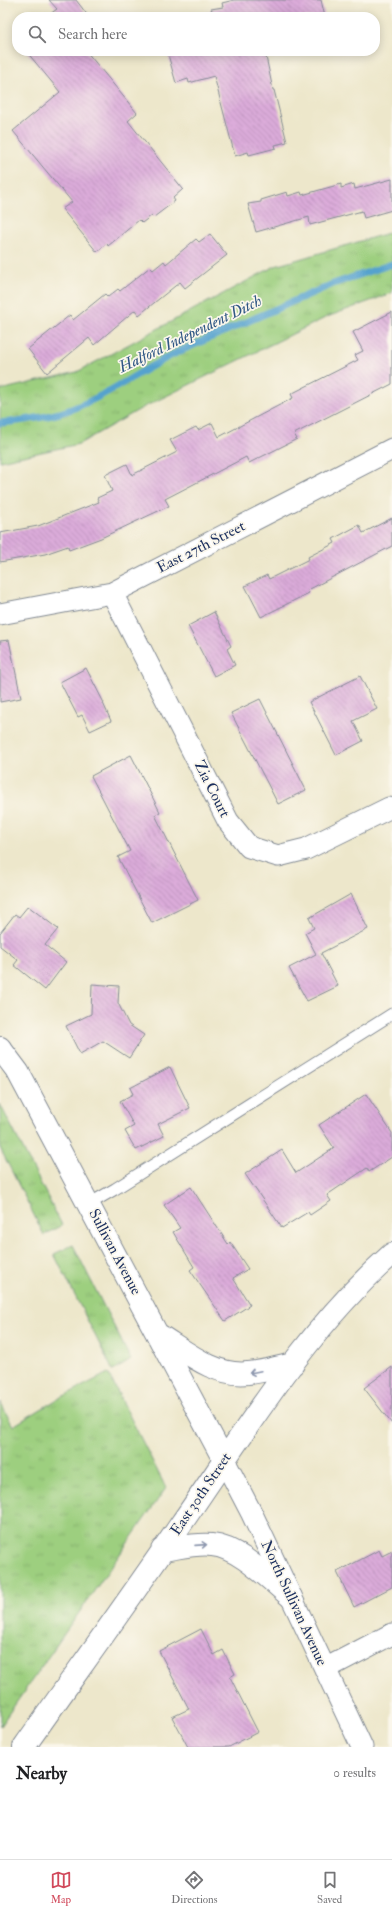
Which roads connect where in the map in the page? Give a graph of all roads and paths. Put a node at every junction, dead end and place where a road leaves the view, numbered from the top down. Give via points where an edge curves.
1 (392, 449) edge
2 (112, 593) junction
3 (0, 614) edge
4 (389, 808) dead end
5 (392, 1014) edge
6 (0, 1048) edge
7 (89, 1204) junction
8 (392, 1254) edge
9 (158, 1334) junction
10 (293, 1364) junction
11 (224, 1460) junction
12 (162, 1550) junction
13 (291, 1597) junction
14 (392, 1634) edge
15 (325, 1669) junction
16 (24, 1747) edge
17 (362, 1747) edge

1 - 2 street, East 27th Street
2 - 3 street, East 27th Street
2 - 4 street, Zia Court via 228,821 249,847 278,856 306,849
5 - 7 lane
6 - 7 main road, Sullivan Avenue via 18,1072
7 - 9 main road, Sullivan Avenue
8 - 10 main road, East 30th Street via 342,1302
10 -> 9 main road via 247,1374 228,1372 210,1366
9 - 11 main road, Sullivan Avenue
10 - 11 main road, East 30th Street
11 - 12 main road, East 30th Street
11 - 13 street, North Sullivan Avenue
12 -> 13 main road via 210,1544 223,1547 238,1555
12 - 16 main road, East 30th Street
13 - 15 street, North Sullivan Avenue
14 - 15 street
15 - 17 street, North Sullivan Avenue

